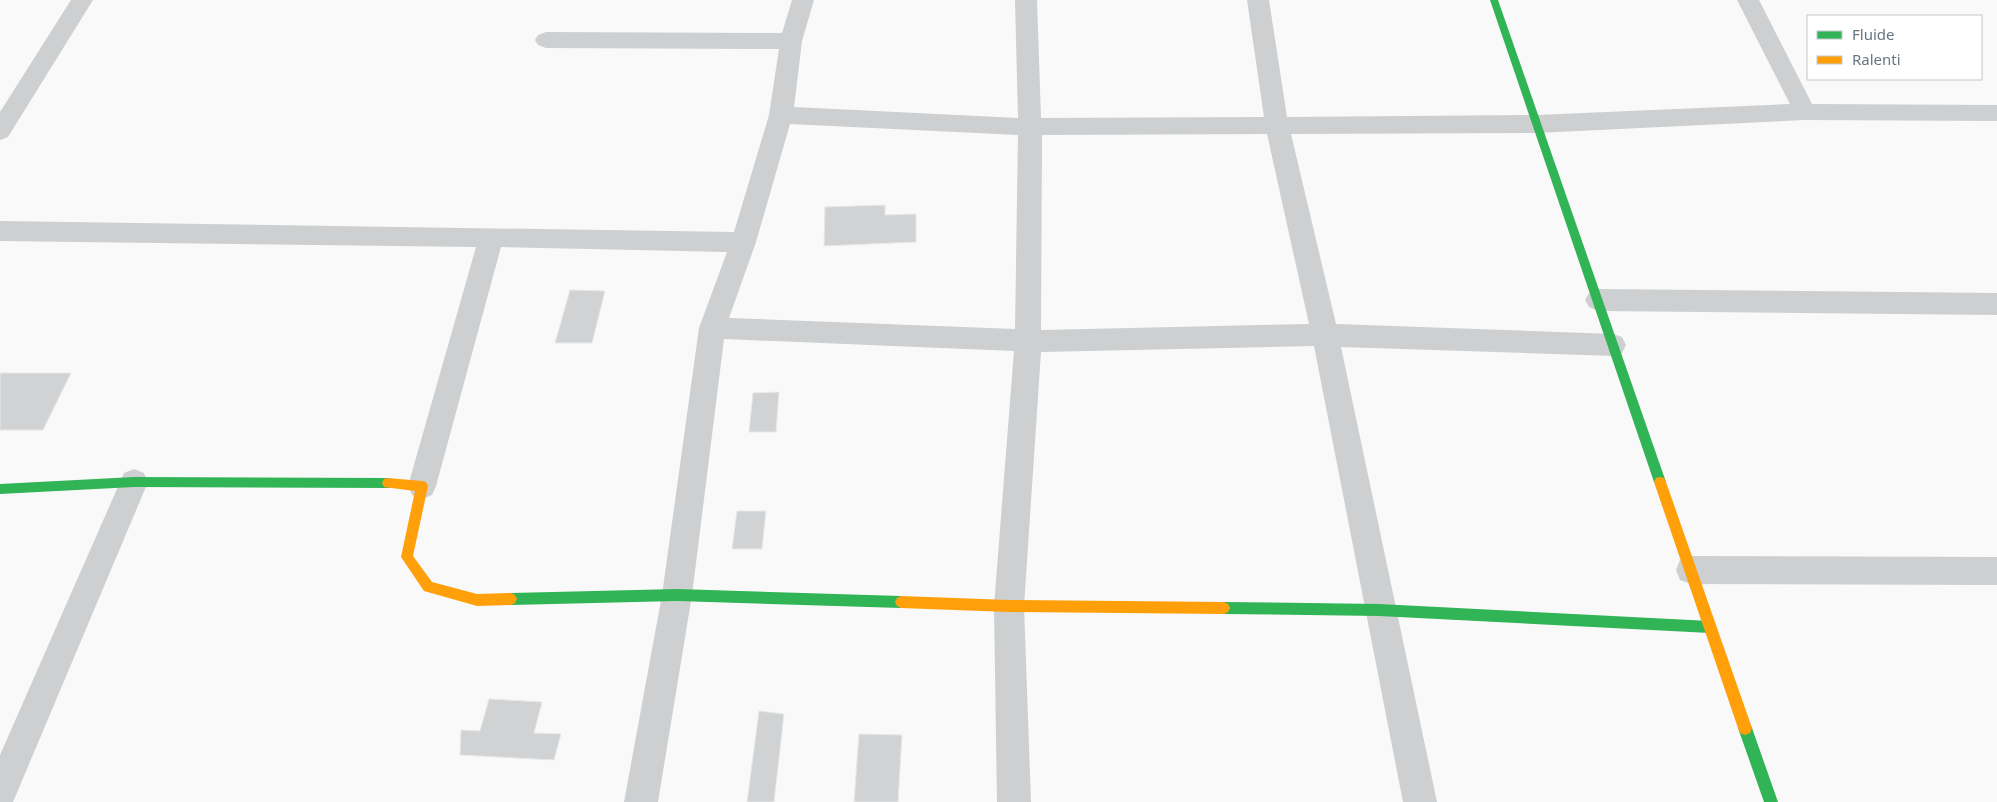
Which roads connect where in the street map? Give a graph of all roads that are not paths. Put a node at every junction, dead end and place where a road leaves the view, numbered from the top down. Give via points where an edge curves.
1 (82, 0) edge
2 (803, 0) edge
3 (1026, 0) edge
4 (1258, 0) edge
5 (1494, 0) edge
6 (1748, 0) edge
7 (546, 40) dead end
8 (791, 40) junction
9 (1805, 112) junction
10 (1997, 113) edge
11 (781, 115) junction
12 (1537, 124) junction
13 (1277, 125) junction
14 (1030, 127) junction
15 (1, 128) edge
16 (0, 231) edge
17 (491, 237) junction
18 (743, 242) junction
19 (1598, 300) junction
20 (1997, 304) edge
21 (712, 328) junction
22 (1325, 335) junction
23 (1028, 342) junction
24 (1613, 345) junction
25 (134, 482) junction
26 (422, 486) junction
27 (0, 489) edge
28 (1691, 570) junction
29 (1997, 571) edge
30 (677, 595) junction
31 (1009, 606) junction
32 (1379, 610) junction
33 (1710, 627) junction
34 (0, 794) edge
35 (641, 802) edge
36 (1014, 802) edge
37 (1420, 802) edge
38 (1771, 802) edge

1 - 15 street
2 - 8 street
3 - 14 street
4 - 13 street
5 - 12 street
6 - 9 street
7 - 8 street
8 - 11 street
9 - 10 street
9 - 12 street
11 - 14 street
11 - 18 street
12 - 13 street
12 - 19 street
13 - 14 street
13 - 22 street
14 - 23 street
16 - 17 street
17 - 18 street
17 - 26 street
18 - 21 street
19 - 20 street
19 - 24 street
21 - 23 street
21 - 30 street
22 - 23 street
22 - 24 street
22 - 32 street
23 - 31 street
24 - 28 street
25 - 26 street
25 - 27 street
25 - 34 street
26 - 30 street via 407,557 428,587 477,600
28 - 29 street
28 - 33 street
30 - 31 street
30 - 35 street
31 - 32 street
31 - 36 street
32 - 33 street
32 - 37 street
33 - 38 street

